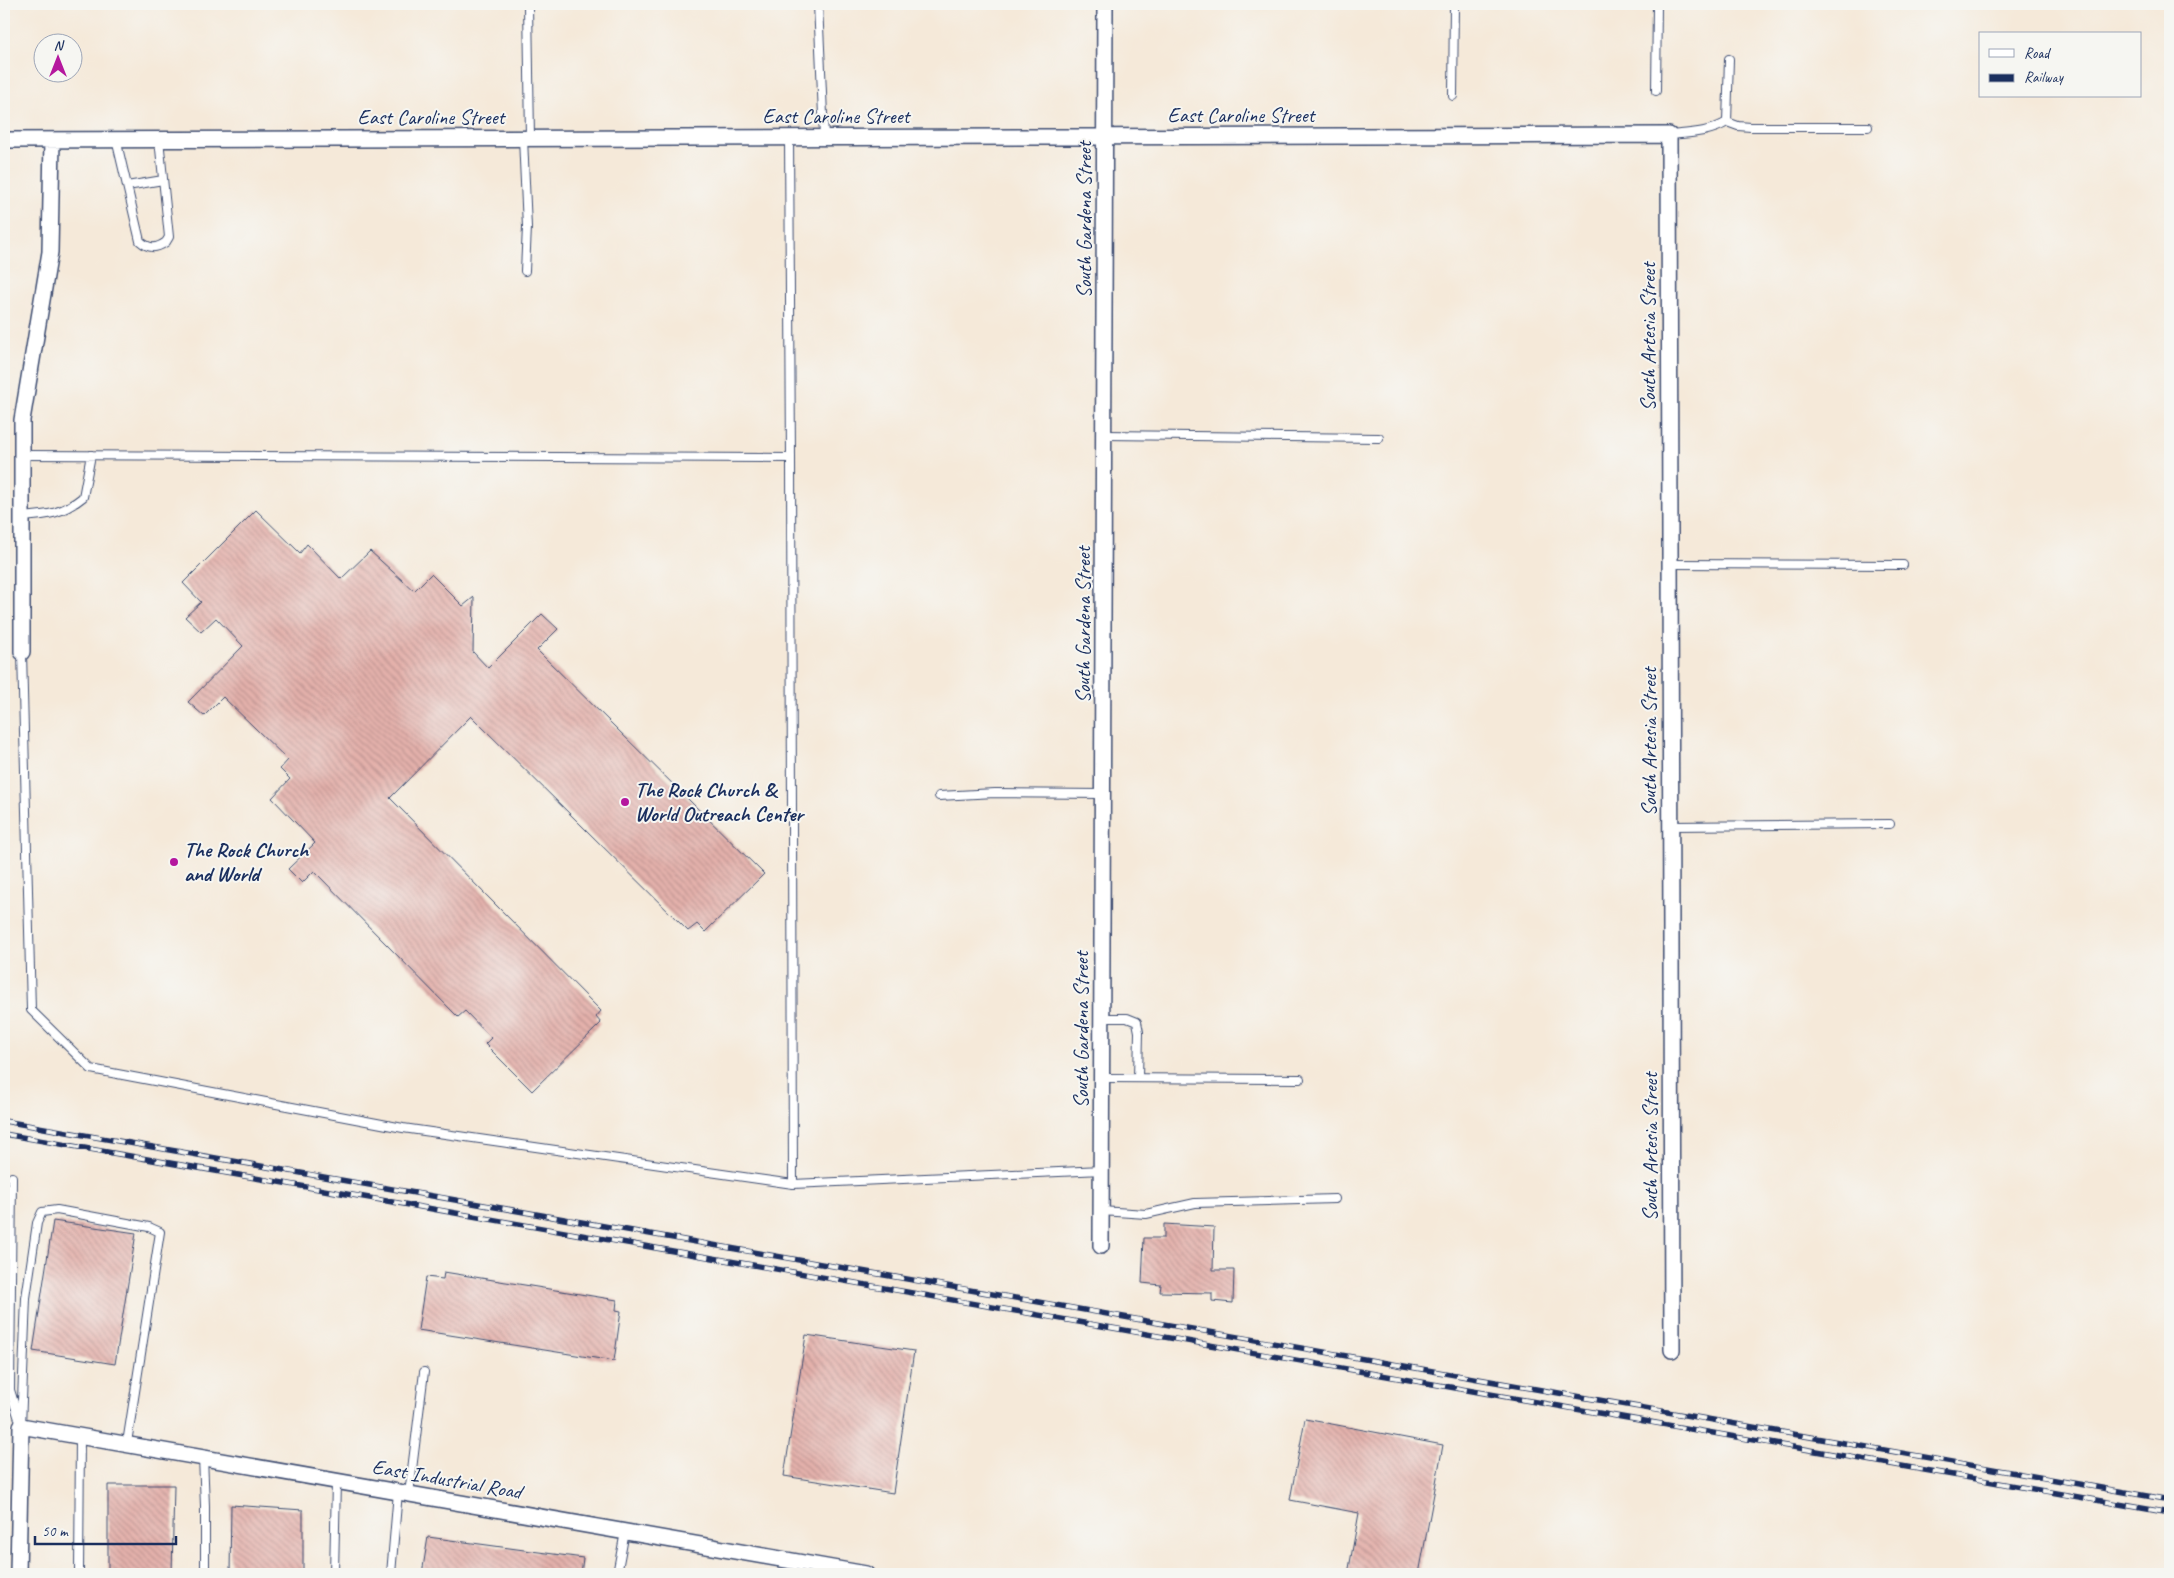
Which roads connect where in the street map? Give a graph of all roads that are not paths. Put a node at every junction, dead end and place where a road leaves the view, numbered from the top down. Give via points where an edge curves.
1 (528, 4) edge
2 (818, 4) edge
3 (1105, 4) edge
4 (1454, 4) edge
5 (1657, 4) edge
6 (1729, 59) dead end
7 (1656, 90) dead end
8 (1453, 96) dead end
9 (1726, 122) junction
10 (1868, 127) dead end
11 (1669, 135) junction
12 (1106, 136) junction
13 (789, 137) junction
14 (824, 137) junction
15 (527, 138) junction
16 (116, 139) junction
17 (159, 139) junction
18 (4, 140) edge
19 (52, 140) junction
20 (163, 180) junction
21 (127, 186) junction
22 (525, 270) dead end
23 (1104, 435) junction
24 (1379, 438) dead end
25 (22, 455) junction
26 (92, 455) junction
27 (791, 458) junction
28 (22, 517) junction
29 (1670, 564) junction
30 (1903, 565) dead end
31 (22, 652) joint
32 (1104, 794) junction
33 (939, 796) dead end
34 (1890, 824) dead end
35 (1671, 826) junction
36 (1103, 1018) junction
37 (1103, 1078) junction
38 (1138, 1078) junction
39 (1300, 1079) dead end
40 (1102, 1170) junction
41 (12, 1177) dead end
42 (793, 1184) junction
43 (1335, 1200) dead end
44 (1101, 1211) junction
45 (1101, 1246) dead end
46 (1672, 1350) dead end
47 (424, 1372) dead end
48 (21, 1426) junction
49 (80, 1435) junction
50 (126, 1443) junction
51 (203, 1457) junction
52 (336, 1481) junction
53 (403, 1493) junction
54 (625, 1532) junction
55 (820, 1570) edge
56 (18, 1574) edge
57 (79, 1574) edge
58 (205, 1574) edge
59 (334, 1574) edge
60 (391, 1574) edge
61 (617, 1574) edge
62 (866, 1574) edge

1 - 15 lane
2 - 14 lane
3 - 12 street, South Gardena Street
4 - 8 lane
5 - 7 lane
6 - 9 lane
9 - 10 lane via 1752,127
9 - 11 lane via 1705,131
11 - 12 street, East Caroline Street
11 - 29 street, South Artesia Street
12 - 14 street, East Caroline Street
12 - 23 street, South Gardena Street
13 - 14 street, East Caroline Street
13 - 15 street, East Caroline Street
13 - 27 lane
15 - 17 street, East Caroline Street
15 - 22 lane
16 - 17 street, East Caroline Street
16 - 19 street, East Caroline Street
16 - 21 lane
17 - 20 lane
18 - 19 street, East Caroline Street
19 - 25 street via 50,252 22,420
20 - 21 lane
20 - 21 lane via 169,236 156,248 140,241
23 - 24 lane
23 - 32 street, South Gardena Street
25 - 26 lane
25 - 28 street
26 - 27 lane
26 - 28 lane via 83,497 68,509
27 - 42 lane
28 - 31 street
29 - 30 lane
29 - 35 street, South Artesia Street
31 - 42 lane via 31,1010 92,1069 403,1128
32 - 33 lane
32 - 36 street, South Gardena Street
34 - 35 lane
35 - 46 street, South Artesia Street
36 - 37 street, South Gardena Street
36 - 38 lane via 1127,1018 1137,1022
37 - 38 lane
37 - 40 street, South Gardena Street
38 - 39 lane
40 - 42 lane
40 - 44 street, South Gardena Street
41 - 48 lane via 10,1390
43 - 44 lane via 1196,1203 1146,1214
44 - 45 street, South Gardena Street
47 - 53 lane
48 - 49 street, East Industrial Road
48 - 50 lane via 26,1298 37,1223 42,1212 58,1210 149,1227 160,1232
48 - 56 street
49 - 50 street, East Industrial Road
49 - 57 lane
50 - 51 street, East Industrial Road
51 - 52 street, East Industrial Road
51 - 58 lane
52 - 53 street, East Industrial Road
52 - 59 lane
53 - 54 street, East Industrial Road
53 - 60 lane
54 - 55 street, East Industrial Road
54 - 61 lane
55 - 62 street, East Industrial Road

